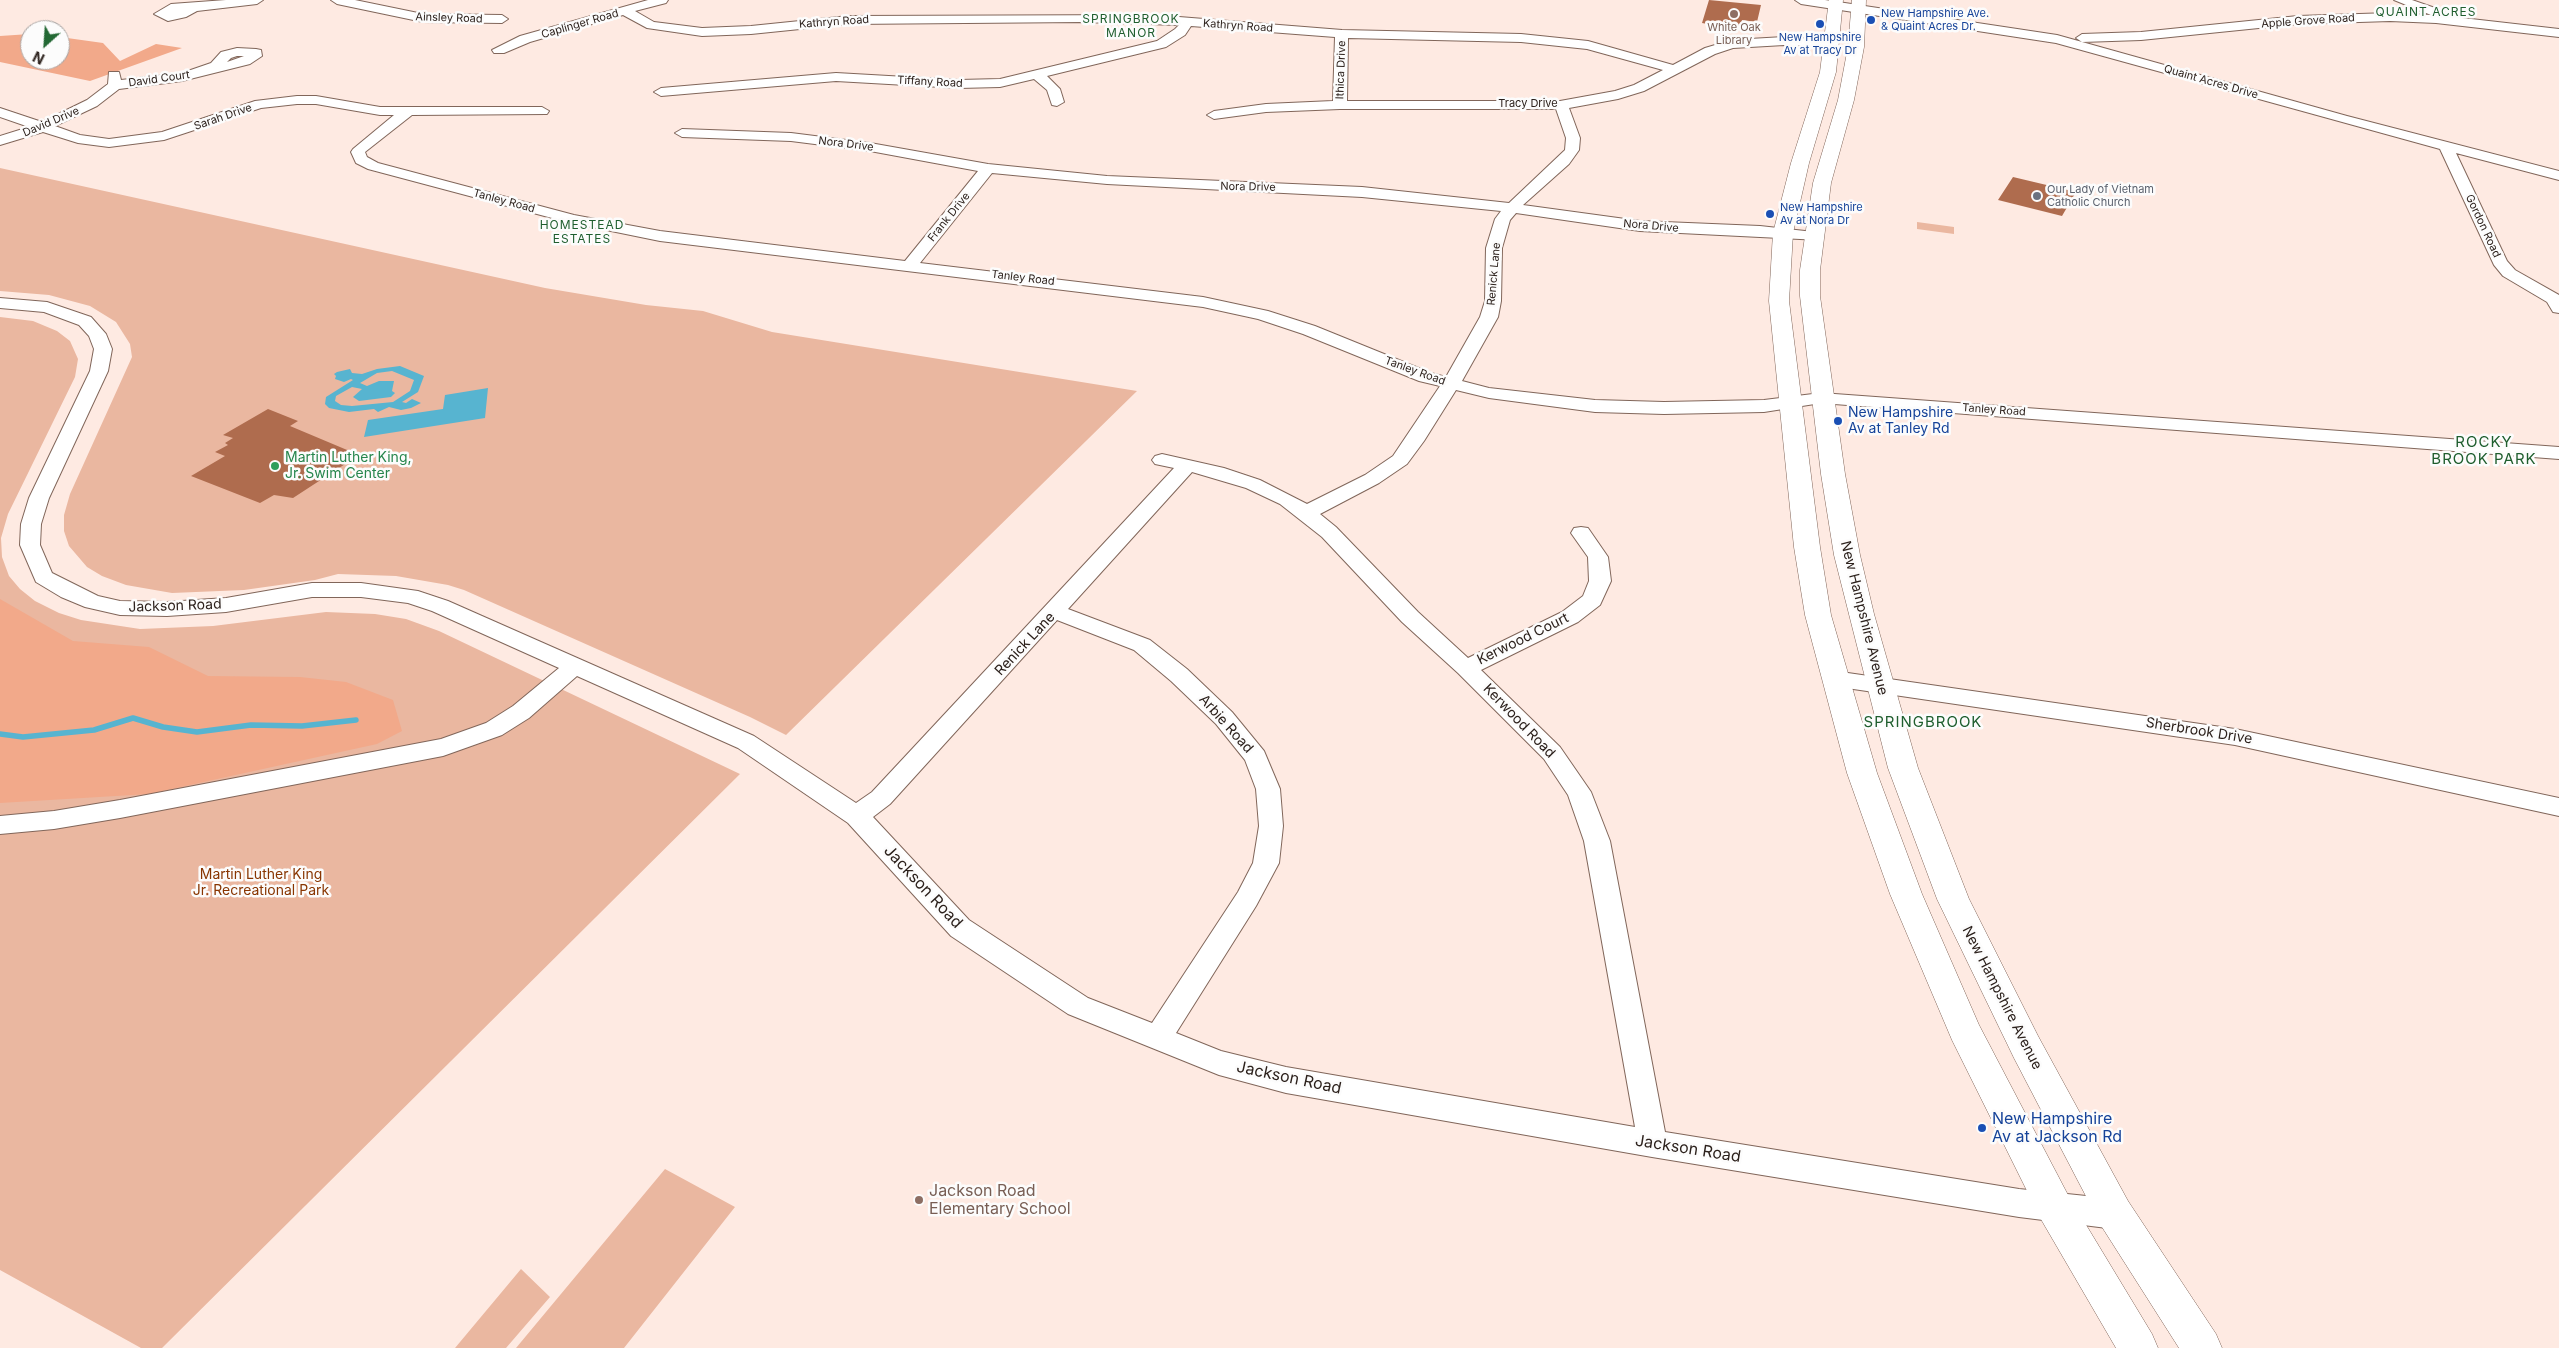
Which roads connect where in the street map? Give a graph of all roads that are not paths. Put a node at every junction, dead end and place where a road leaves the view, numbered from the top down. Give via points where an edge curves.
1 (257, 0) edge
2 (337, 0) edge
3 (379, 0) edge
4 (662, 0) edge
5 (1801, 0) edge
6 (2400, 0) edge
7 (1836, 3) edge
8 (365, 5) junction
9 (1859, 5) edge
10 (190, 8) dead end
11 (625, 11) junction
12 (502, 19) dead end
13 (2461, 22) junction
14 (1186, 23) junction
15 (2559, 33) edge
16 (1342, 34) junction
17 (2057, 39) junction
18 (1831, 44) junction
19 (498, 50) dead end
20 (1673, 69) junction
21 (203, 72) dead end
22 (1038, 75) junction
23 (115, 80) joint
24 (661, 92) dead end
25 (1057, 102) dead end
26 (1820, 102) junction
27 (1340, 105) junction
28 (1560, 105) junction
29 (1845, 106) junction
30 (542, 111) dead end
31 (0, 112) edge
32 (407, 112) junction
33 (1214, 115) dead end
34 (44, 127) junction
35 (682, 133) dead end
36 (0, 141) edge
37 (2446, 147) junction
38 (988, 168) junction
39 (2559, 176) edge
40 (1512, 208) junction
41 (1784, 233) junction
42 (1814, 237) junction
43 (910, 265) junction
44 (0, 303) edge
45 (2559, 308) edge
46 (1450, 383) junction
47 (1821, 398) junction
48 (1789, 402) junction
49 (2559, 454) edge
50 (1162, 460) dead end
51 (1187, 466) junction
52 (1306, 514) junction
53 (1581, 533) dead end
54 (1055, 612) junction
55 (575, 666) junction
56 (1466, 668) junction
57 (1834, 679) junction
58 (1879, 685) junction
59 (2559, 807) edge
60 (857, 816) junction
61 (0, 825) edge
62 (1158, 1038) junction
63 (1652, 1143) junction
64 (2055, 1208) junction
65 (2115, 1214) junction
66 (2138, 1348) edge
67 (2202, 1348) edge

1 - 10 street
2 - 8 street, Ainsley Road
3 - 8 street
4 - 11 street, Caplinger Road
5 - 7 street, Quaint Acres Drive
6 - 13 street
7 - 9 street, Quaint Acres Drive
7 - 18 main road
8 - 12 street, Ainsley Road via 424,18
9 - 17 street, Quaint Acres Drive
9 - 29 main road, New Hampshire Avenue via 1856,47
11 - 14 street, Kathryn Road via 651,25 702,32 849,20 1019,13
11 - 19 street, Caplinger Road via 525,39
13 - 15 street, Apple Grove Road
13 - 17 street, Apple Grove Road via 2390,17 2339,18 2141,36
14 - 16 street, Kathryn Road
14 - 22 street, Tiffany Road via 1180,32 1161,44
16 - 20 street, Kathryn Road via 1555,40 1613,51
16 - 27 street, Ithica Drive
17 - 37 street, Quaint Acres Drive
18 - 20 street, Tracy Drive via 1784,41 1732,44
18 - 26 main road
20 - 28 street, Tracy Drive via 1639,88 1618,95
21 - 23 street, David Court via 156,81
22 - 24 street, Tiffany Road via 979,85 814,78
22 - 25 street via 1052,89
23 - 34 street, David Drive via 92,103
26 - 29 main road
26 - 41 main road via 1800,163
27 - 28 street, Tracy Drive
27 - 33 street, Tracy Drive via 1266,108
28 - 40 street, Renick Lane via 1573,138 1572,150 1556,170
29 - 42 main road, New Hampshire Avenue via 1822,183
30 - 32 street, Sarah Drive
31 - 34 street, Sarah Drive
32 - 34 street, Sarah Drive via 364,109 316,100 280,101 243,108 164,136 109,143 78,138
32 - 43 street, Tanley Road via 365,144 358,152 361,160 391,171 660,236
34 - 36 street, David Drive
35 - 38 street, Nora Drive via 801,138
37 - 39 street, Quaint Acres Drive
37 - 45 street, Gordon Road via 2500,262 2509,273 2554,299
38 - 40 street, Nora Drive via 1116,181 1362,192
38 - 43 street, Frank Drive
40 - 41 street, Nora Drive via 1640,226
40 - 46 street, Renick Lane via 1503,220 1494,248 1493,301 1489,317
41 - 42 street, Nora Drive
41 - 48 main road via 1779,301
42 - 47 main road, New Hampshire Avenue via 1810,296
43 - 46 street, Tanley Road via 1220,305 1309,330 1426,377
44 - 55 street, Jackson Road via 47,307 85,321 97,334 103,349 99,371 39,498 31,524 30,545 43,577 93,602 120,608 226,605 312,590 361,590 410,596 440,606
46 - 48 street, Tanley Road via 1489,393 1596,406 1764,406
46 - 52 street, Renick Lane via 1400,460 1372,479
47 - 48 street, Tanley Road
47 - 49 street, Tanley Road
47 - 58 main road, New Hampshire Avenue via 1847,555
48 - 57 main road via 1818,615
50 - 51 street, Kerwood Road
51 - 52 street, Kerwood Road via 1253,484 1287,500
51 - 54 street, Renick Lane
52 - 56 street, Kerwood Road via 1329,532 1410,617
53 - 56 street, Kerwood Court via 1598,558 1600,582 1592,600 1570,617
54 - 60 street, Renick Lane via 881,798
54 - 62 street, Arbie Road via 1142,646 1179,675 1224,718 1256,757 1268,789 1271,826 1266,863 1247,899
55 - 60 street, Jackson Road via 746,742
55 - 61 street via 520,712 494,729 443,747 120,809
56 - 63 street, Kerwood Road via 1552,753 1579,792 1597,841
57 - 58 street, Sherbrook Drive
57 - 64 main road via 1862,773 1906,894 1964,1030
58 - 59 street, Sherbrook Drive via 2234,737 2438,778
58 - 65 main road, New Hampshire Avenue via 1902,768 1953,899 2026,1047
60 - 62 street, Jackson Road via 960,928 1078,1006
62 - 63 street, Jackson Road via 1219,1063 1286,1080
63 - 64 street, Jackson Road
64 - 65 street, Jackson Road
64 - 66 main road
65 - 67 main road, New Hampshire Avenue

